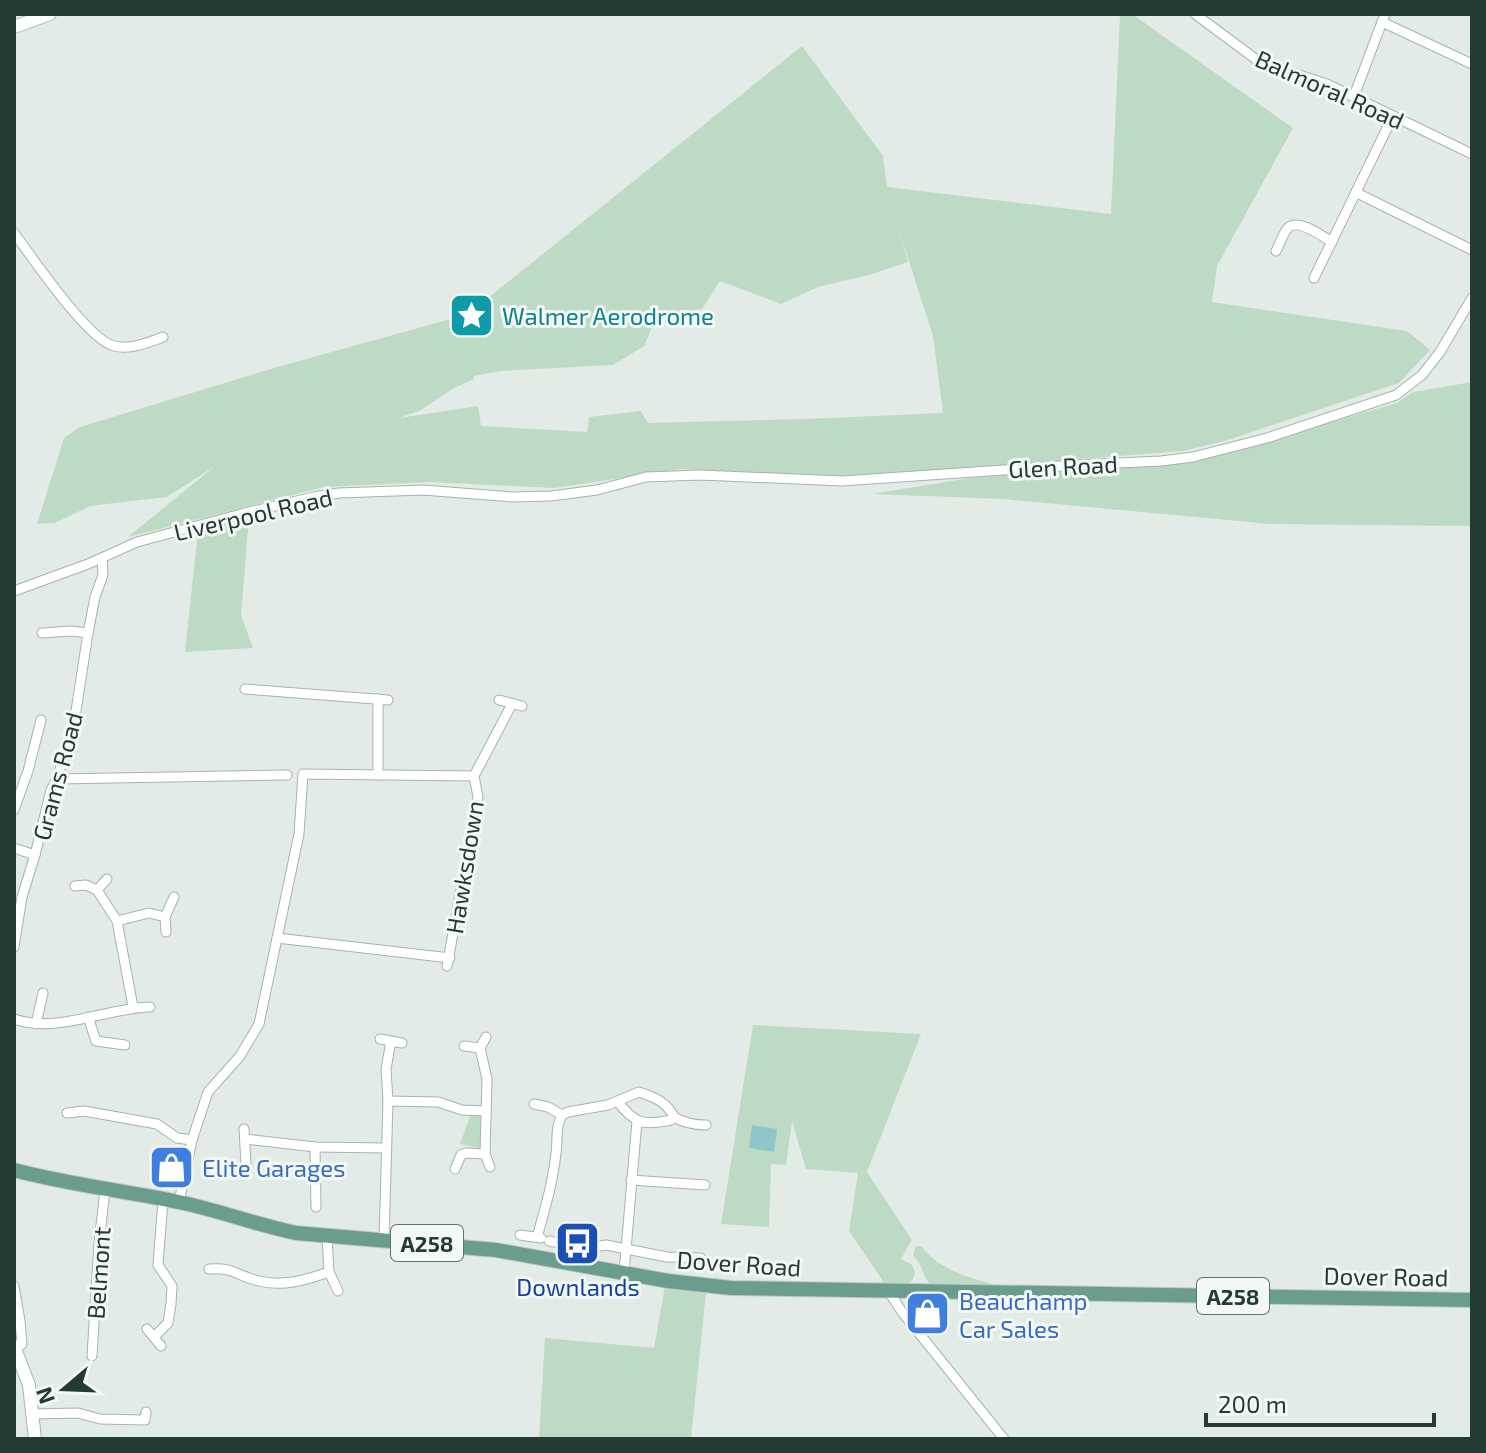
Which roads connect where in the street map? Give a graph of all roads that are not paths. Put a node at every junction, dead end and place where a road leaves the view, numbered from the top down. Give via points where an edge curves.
1 (50, 14) edge
2 (1195, 14) edge
3 (1383, 18) edge
4 (14, 27) edge
5 (1472, 64) edge
6 (1354, 96) junction
7 (1393, 116) junction
8 (1472, 154) edge
9 (1357, 193) junction
10 (14, 233) edge
11 (1332, 242) junction
12 (1472, 250) edge
13 (1276, 251) dead end
14 (1314, 278) dead end
15 (1472, 298) edge
16 (163, 337) dead end
17 (597, 490) joint
18 (102, 558) junction
19 (14, 591) edge
20 (42, 633) dead end
21 (88, 633) junction
22 (245, 689) dead end
23 (499, 700) dead end
24 (41, 720) dead end
25 (287, 775) dead end
26 (378, 775) junction
27 (474, 776) junction
28 (57, 779) junction
29 (14, 810) edge
30 (14, 848) edge
31 (35, 855) junction
32 (107, 879) dead end
33 (75, 886) dead end
34 (97, 890) junction
35 (174, 897) dead end
36 (165, 917) junction
37 (117, 921) junction
38 (166, 932) dead end
39 (277, 938) junction
40 (14, 947) edge
41 (43, 993) dead end
42 (133, 1007) junction
43 (150, 1007) dead end
44 (88, 1017) junction
45 (14, 1019) edge
46 (36, 1024) junction
47 (486, 1037) dead end
48 (96, 1041) junction
49 (391, 1041) dead end
50 (125, 1045) dead end
51 (464, 1046) dead end
52 (480, 1048) junction
53 (89, 1050) dead end
54 (388, 1101) junction
55 (617, 1101) junction
56 (534, 1104) dead end
57 (486, 1111) junction
58 (67, 1113) dead end
59 (562, 1115) junction
60 (674, 1117) junction
61 (637, 1121) junction
62 (706, 1125) dead end
63 (192, 1140) junction
64 (315, 1147) junction
65 (386, 1148) junction
66 (485, 1154) junction
67 (246, 1164) dead end
68 (490, 1167) dead end
69 (455, 1169) dead end
70 (14, 1170) edge
71 (631, 1180) junction
72 (705, 1185) dead end
73 (105, 1190) junction
74 (163, 1200) junction
75 (179, 1202) junction
76 (316, 1207) dead end
77 (520, 1235) dead end
78 (327, 1236) junction
79 (544, 1239) junction
80 (384, 1240) junction
81 (626, 1250) junction
82 (701, 1258) dead end
83 (209, 1269) dead end
84 (329, 1272) junction
85 (624, 1273) junction
86 (14, 1286) edge
87 (888, 1290) junction
88 (338, 1291) dead end
89 (1472, 1300) edge
90 (154, 1337) dead end
91 (15, 1348) edge
92 (92, 1356) dead end
93 (146, 1412) dead end
94 (32, 1414) junction
95 (35, 1439) edge
96 (1004, 1439) edge

1 - 4 street
2 - 6 street, Balmoral Road via 1261,63
3 - 5 street
3 - 6 street
6 - 7 street, Balmoral Road
7 - 8 street, Balmoral Road
7 - 9 street
9 - 11 street
9 - 12 street
10 - 16 street via 85,326 106,343 127,347
11 - 13 street via 1294,224
11 - 14 street
15 - 17 street, Glen Road via 1422,375 1396,395 1193,457 842,481 658,476
17 - 18 street, Liverpool Road via 512,497 423,490 339,493 205,522
18 - 19 street, Liverpool Road
18 - 21 street, Grams Road via 103,575
20 - 21 street
21 - 28 street, Grams Road via 74,724
22 - 26 street via 383,700
23 - 27 street, Hawksdown via 517,705
24 - 29 street
25 - 28 street
26 - 27 street, Hawksdown
26 - 39 street, Hawksdown via 303,774 299,834
27 - 39 street, Hawksdown via 478,797 448,962
28 - 31 street, Grams Road
30 - 31 street
31 - 40 street, Grams Road
32 - 34 street
33 - 34 street
34 - 37 street
35 - 36 street
36 - 37 street via 149,913
36 - 38 street
37 - 42 street
39 - 63 street, Hawksdown via 259,1024 208,1092
41 - 46 street
42 - 43 street
42 - 44 street
44 - 46 street
44 - 48 street
45 - 46 street
47 - 52 street
48 - 50 street
48 - 53 street
49 - 54 street
51 - 52 street
52 - 57 street via 487,1079
54 - 57 street via 438,1102
54 - 65 street
55 - 59 street
55 - 60 street via 639,1092 657,1098
55 - 61 street
56 - 59 street
57 - 66 street
58 - 63 street via 84,1111 157,1124 177,1138
59 - 79 street
60 - 61 street
60 - 62 street
61 - 71 street
63 - 75 street, Hawksdown
64 - 65 street
64 - 67 street via 244,1134
64 - 76 street via 322,1194
65 - 80 street
66 - 68 street
66 - 69 street via 461,1155
70 - 73 main road, Dover Road / A258
71 - 72 street
71 - 81 street
73 - 74 main road, Dover Road / A258
73 - 92 street, Belmont
74 - 75 main road, Dover Road / A258
74 - 90 street via 153,1264 172,1286 171,1304 168,1323
75 - 78 main road, Dover Road / A258 via 273,1228
77 - 79 street
78 - 80 main road, Dover Road / A258
78 - 84 street
79 - 81 street
80 - 85 main road, Dover Road / A258 via 507,1252
81 - 82 street
81 - 85 street
83 - 84 street via 226,1267 273,1284
84 - 88 street
85 - 87 main road, Dover Road / A258 via 731,1288
86 - 91 street via 22,1344
87 - 89 main road, Dover Road / A258
87 - 96 street
91 - 94 street via 29,1385
93 - 94 street via 145,1420
94 - 95 street

